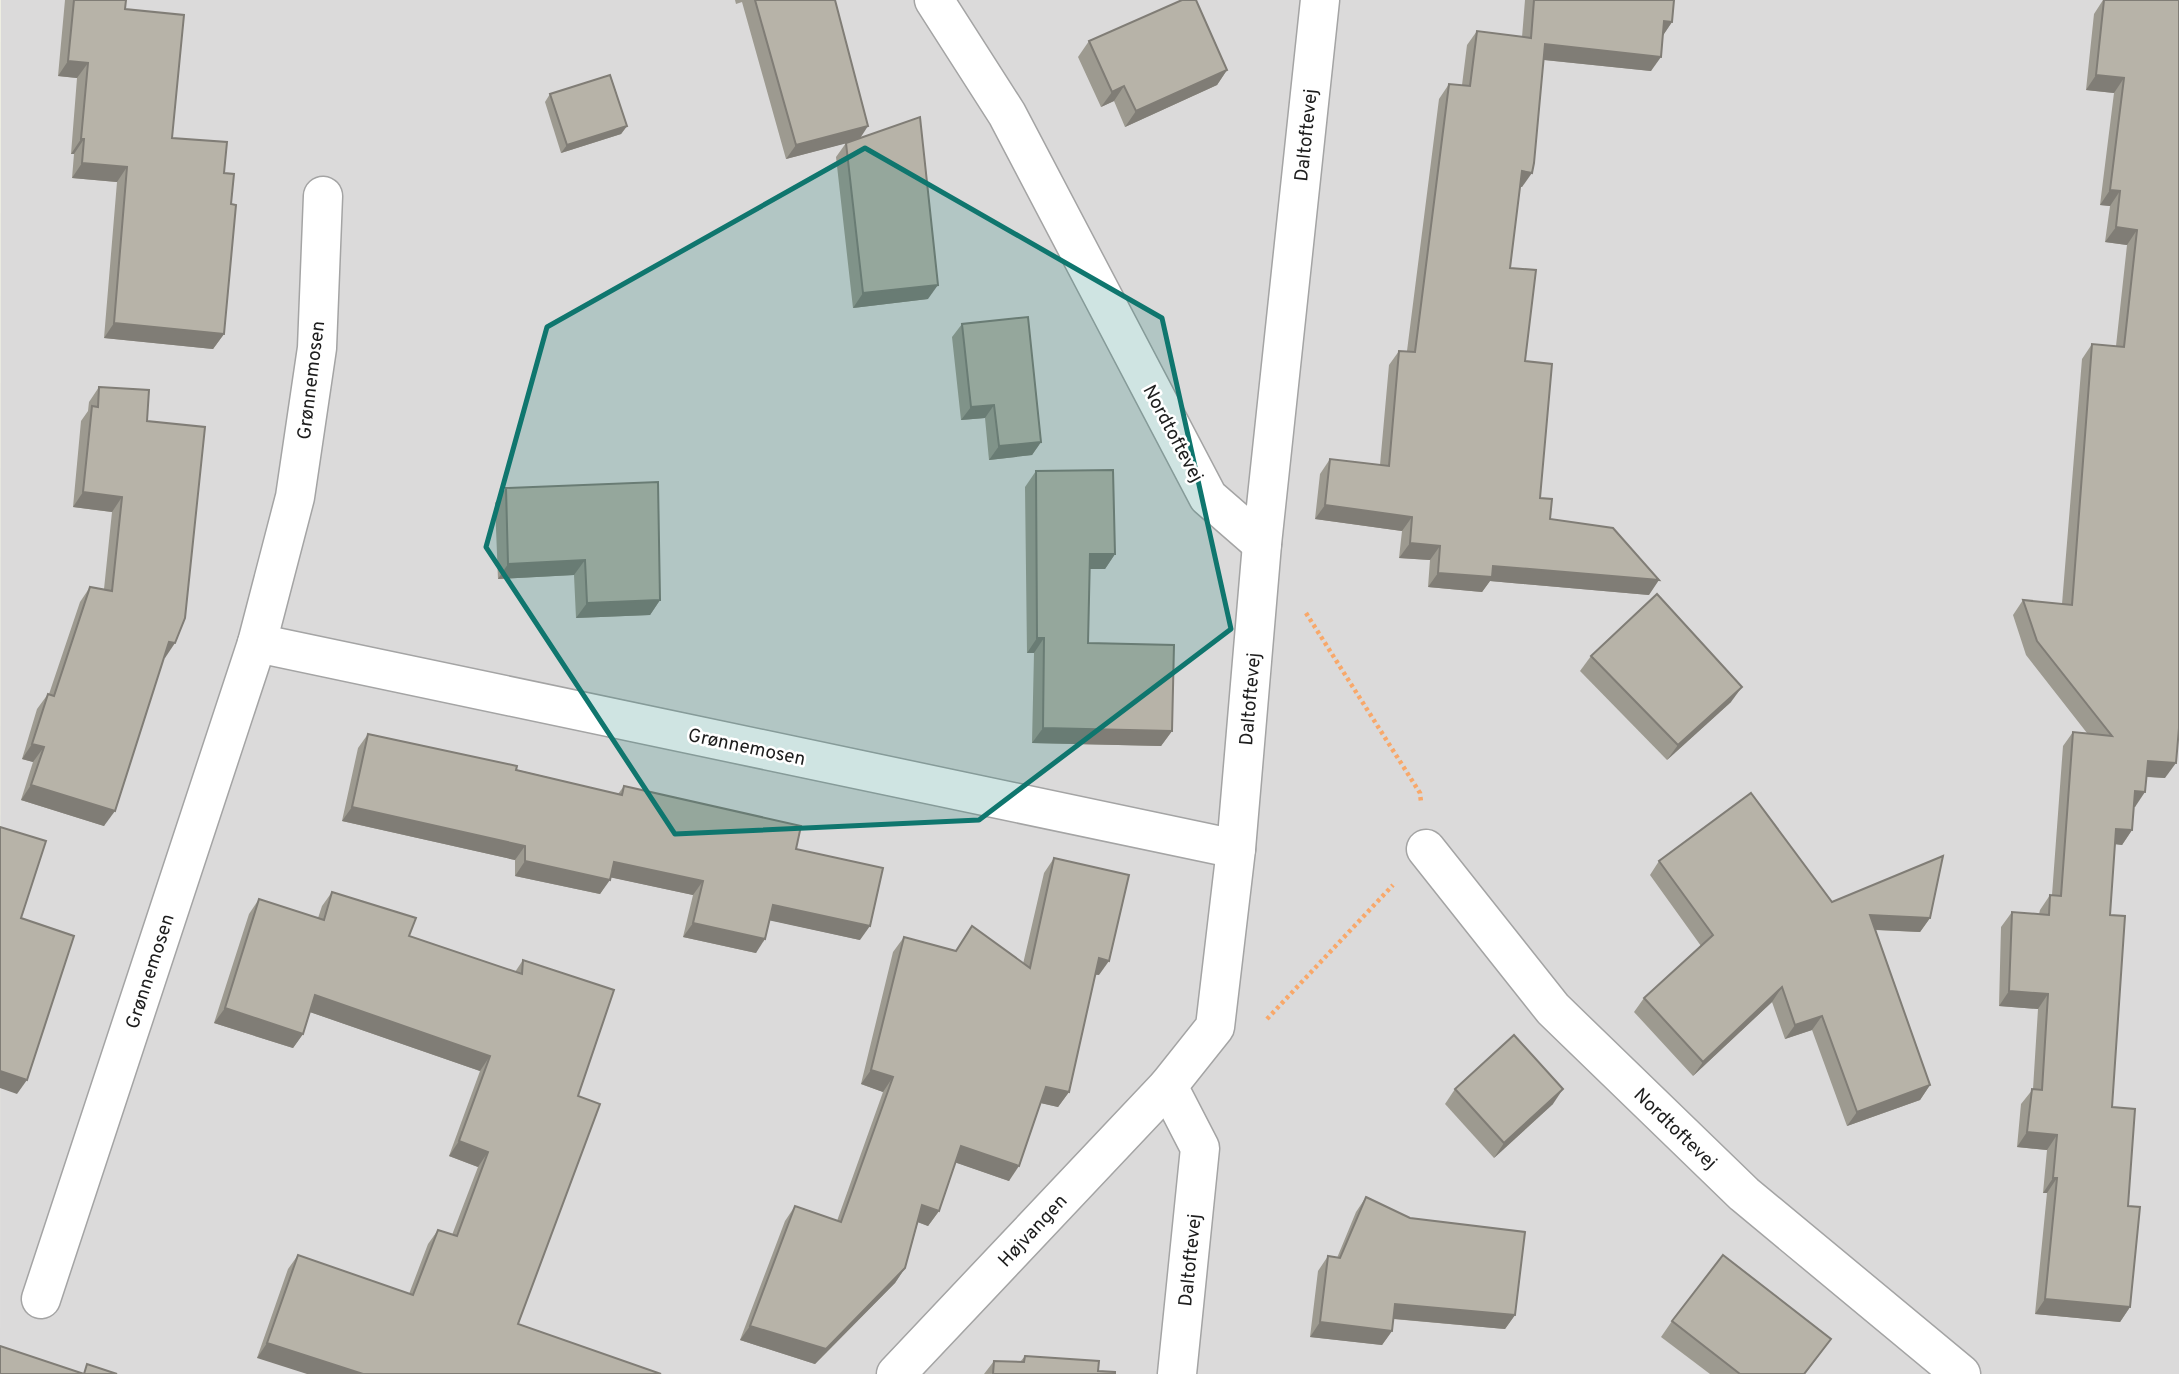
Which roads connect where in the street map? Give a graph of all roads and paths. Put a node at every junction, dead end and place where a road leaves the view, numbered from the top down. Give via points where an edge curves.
1 (934, 0) edge
2 (1320, 0) edge
3 (323, 197) dead end
4 (1262, 544) junction
5 (1305, 612) dead end
6 (257, 643) junction
7 (1236, 849) junction
8 (1426, 849) junction
9 (1215, 1027) junction
10 (1168, 1086) junction
11 (41, 1299) dead end
12 (896, 1374) edge
13 (1177, 1374) edge
14 (1961, 1374) edge

1 - 4 street, Nordtoftevej via 1007,114 1208,497
2 - 4 street, Daltoftevej
3 - 6 street, Grønnemosen via 315,361 295,497
4 - 7 street, Daltoftevej
5 - 8 path via 1420,793
6 - 7 street, Grønnemosen
6 - 11 street, Grønnemosen
7 - 9 street, Daltoftevej
8 - 9 path via 1264,1023
8 - 14 street, Nordtoftevej via 1553,1009 1744,1194
9 - 10 street
10 - 12 street, Højvangen
10 - 13 street, Daltoftevej via 1200,1148

